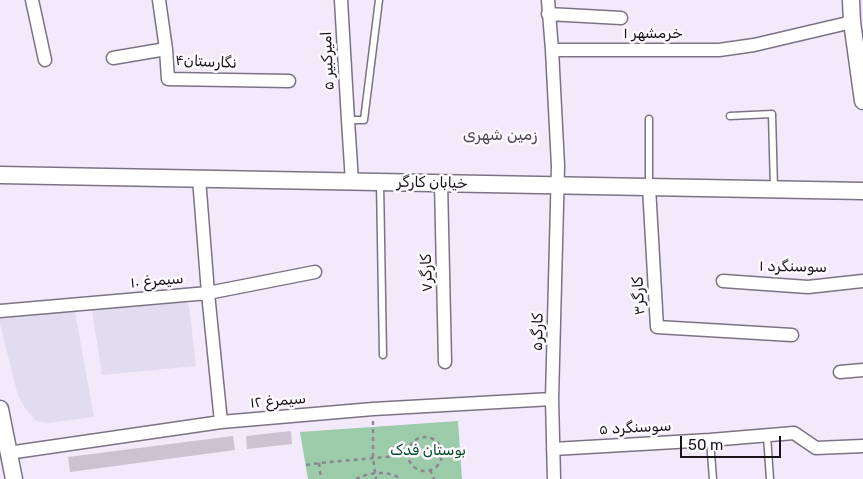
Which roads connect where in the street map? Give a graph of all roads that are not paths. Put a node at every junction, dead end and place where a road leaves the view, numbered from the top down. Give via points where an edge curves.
1 (32, 0) edge
2 (159, 0) edge
3 (342, 0) edge
4 (379, 0) edge
5 (548, 0) edge
6 (854, 8) edge
7 (548, 14) junction
8 (621, 18) dead end
9 (166, 49) junction
10 (552, 50) junction
11 (112, 58) dead end
12 (45, 60) dead end
13 (289, 80) dead end
14 (863, 99) edge
15 (730, 116) dead end
16 (649, 119) dead end
17 (348, 120) junction
18 (0, 175) edge
19 (199, 178) junction
20 (352, 182) junction
21 (380, 182) junction
22 (440, 183) junction
23 (558, 185) junction
24 (649, 187) junction
25 (774, 189) junction
26 (863, 191) edge
27 (315, 272) dead end
28 (723, 280) dead end
29 (863, 281) edge
30 (208, 293) junction
31 (0, 310) edge
32 (792, 335) dead end
33 (383, 355) dead end
34 (446, 362) dead end
35 (863, 370) edge
36 (840, 372) dead end
37 (552, 399) junction
38 (0, 409) edge
39 (221, 422) junction
40 (767, 436) junction
41 (710, 440) junction
42 (863, 446) edge
43 (553, 449) junction
44 (8, 452) junction
45 (14, 479) edge
46 (554, 479) edge
47 (713, 479) edge
48 (770, 479) edge

1 - 12 street
2 - 9 street, نگارستان۴
3 - 17 street, امیرکبیر ۵
4 - 17 lane via 364,120
5 - 7 street, کارگر۵
6 - 10 street, خرمشهر ۱ via 754,45 719,50
6 - 14 street
7 - 8 street
7 - 10 street, کارگر۵
9 - 11 street
9 - 13 street, نگارستان۴ via 168,79
10 - 23 street, کارگر۵
15 - 25 lane via 772,114
16 - 24 lane
17 - 20 street, امیرکبیر ۵
18 - 19 street, خیابان کارگر
19 - 20 street, خیابان کارگر
19 - 30 street
20 - 21 street, خیابان کارگر
21 - 22 street, خیابان کارگر
21 - 33 lane
22 - 23 street, خیابان کارگر
22 - 34 street, کارگر۷
23 - 24 street, خیابان کارگر
23 - 37 street, کارگر۵
24 - 25 street, خیابان کارگر
24 - 32 street, کارگر۳ via 657,327
25 - 26 street, خیابان کارگر
27 - 30 street, سیمرغ ۱۰
28 - 29 street, سوسنگرد ۱ via 808,287
30 - 31 street, سیمرغ ۱۰
30 - 39 street
35 - 36 street
37 - 39 street, سیمرغ ۱۲
37 - 43 street, کارگر۵
38 - 44 street
39 - 44 street, سیمرغ ۱۲
40 - 41 street, سوسنگرد ۵
40 - 42 street, سوسنگرد ۵ via 794,433 816,448
40 - 48 lane
41 - 43 street, سوسنگرد ۵
41 - 47 lane
43 - 46 street, کارگر۵
44 - 45 street

